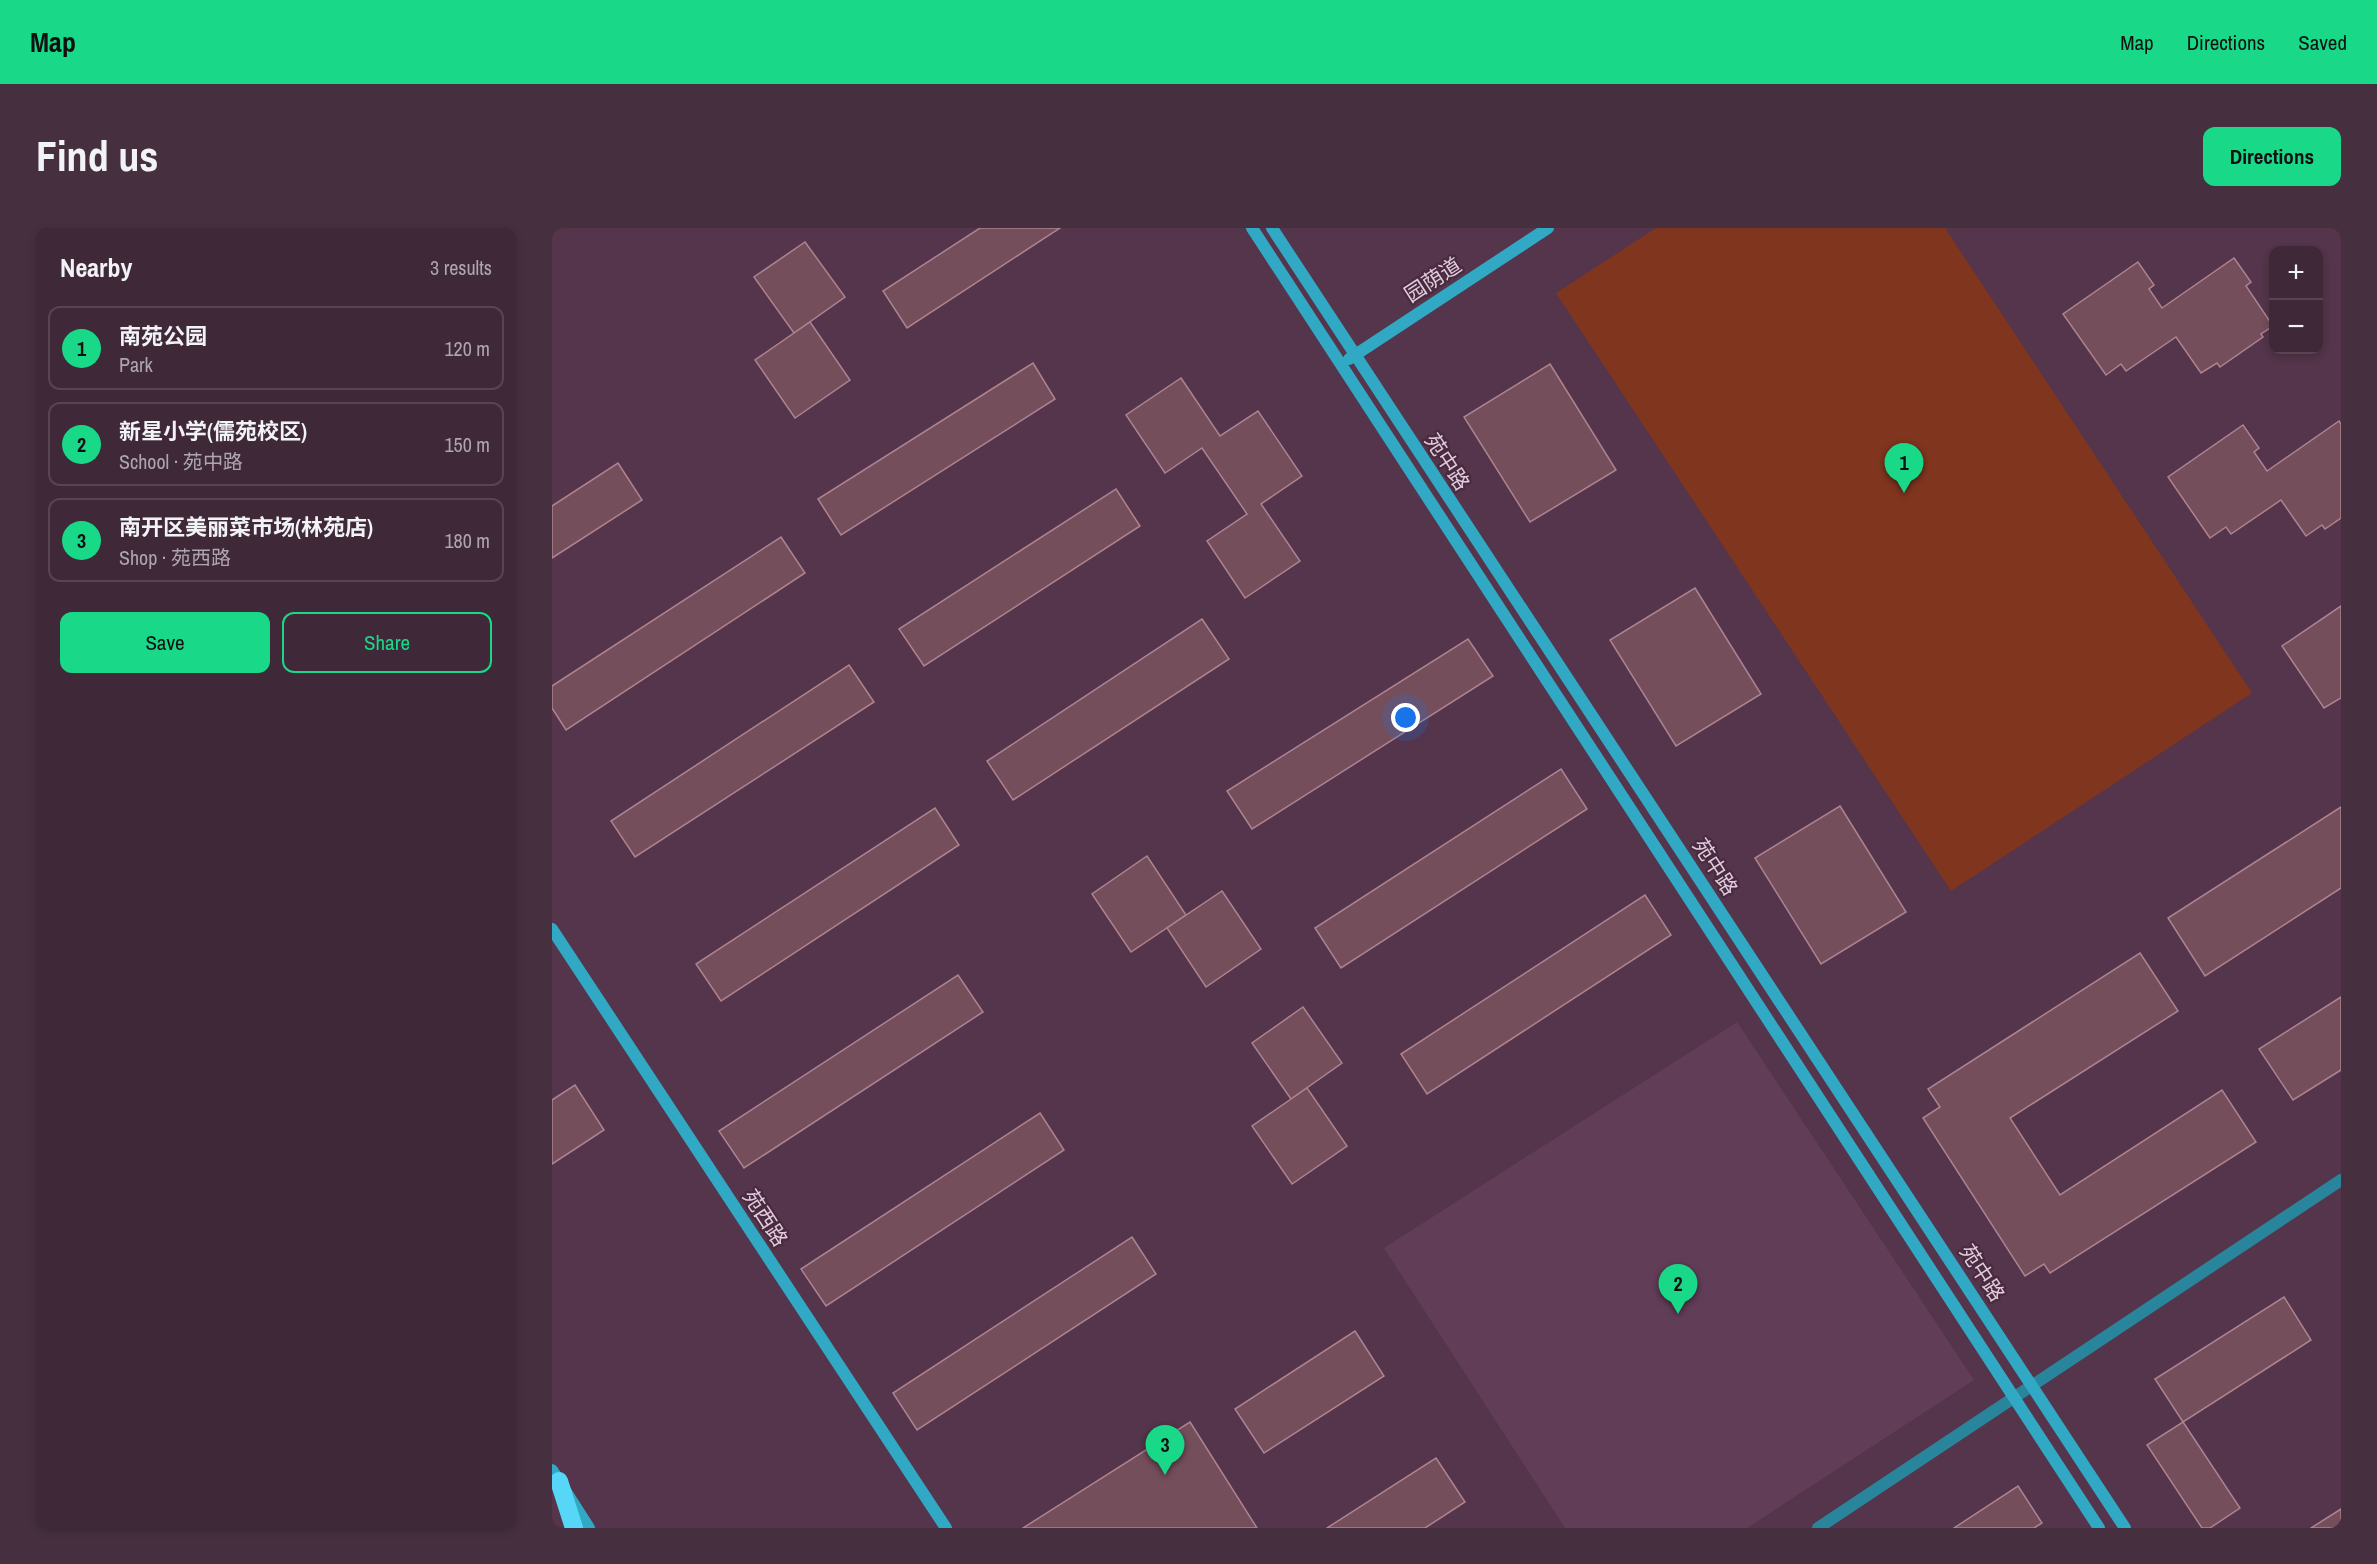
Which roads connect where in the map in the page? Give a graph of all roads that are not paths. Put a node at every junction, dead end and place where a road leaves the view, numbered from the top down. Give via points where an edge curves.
1 (1252, 228) edge
2 (1272, 228) edge
3 (1548, 228) edge
4 (1354, 356) junction
5 (1340, 365) junction
6 (552, 930) edge
7 (2341, 1180) edge
8 (2033, 1386) junction
9 (2014, 1399) junction
10 (556, 1476) edge
11 (574, 1528) edge
12 (589, 1528) edge
13 (946, 1528) edge
14 (1818, 1528) edge
15 (2099, 1528) edge
16 (2125, 1528) edge

1 - 5 street, 苑中路
2 - 4 street, 苑中路
3 - 4 street, 园荫道
4 - 5 street, 园荫道
4 - 8 street, 苑中路
5 - 9 street, 苑中路
6 - 13 street, 苑西路
7 - 8 street
8 - 9 street
8 - 16 street, 苑中路
9 - 14 street
9 - 15 street, 苑中路
10 - 11 highway
10 - 12 street

